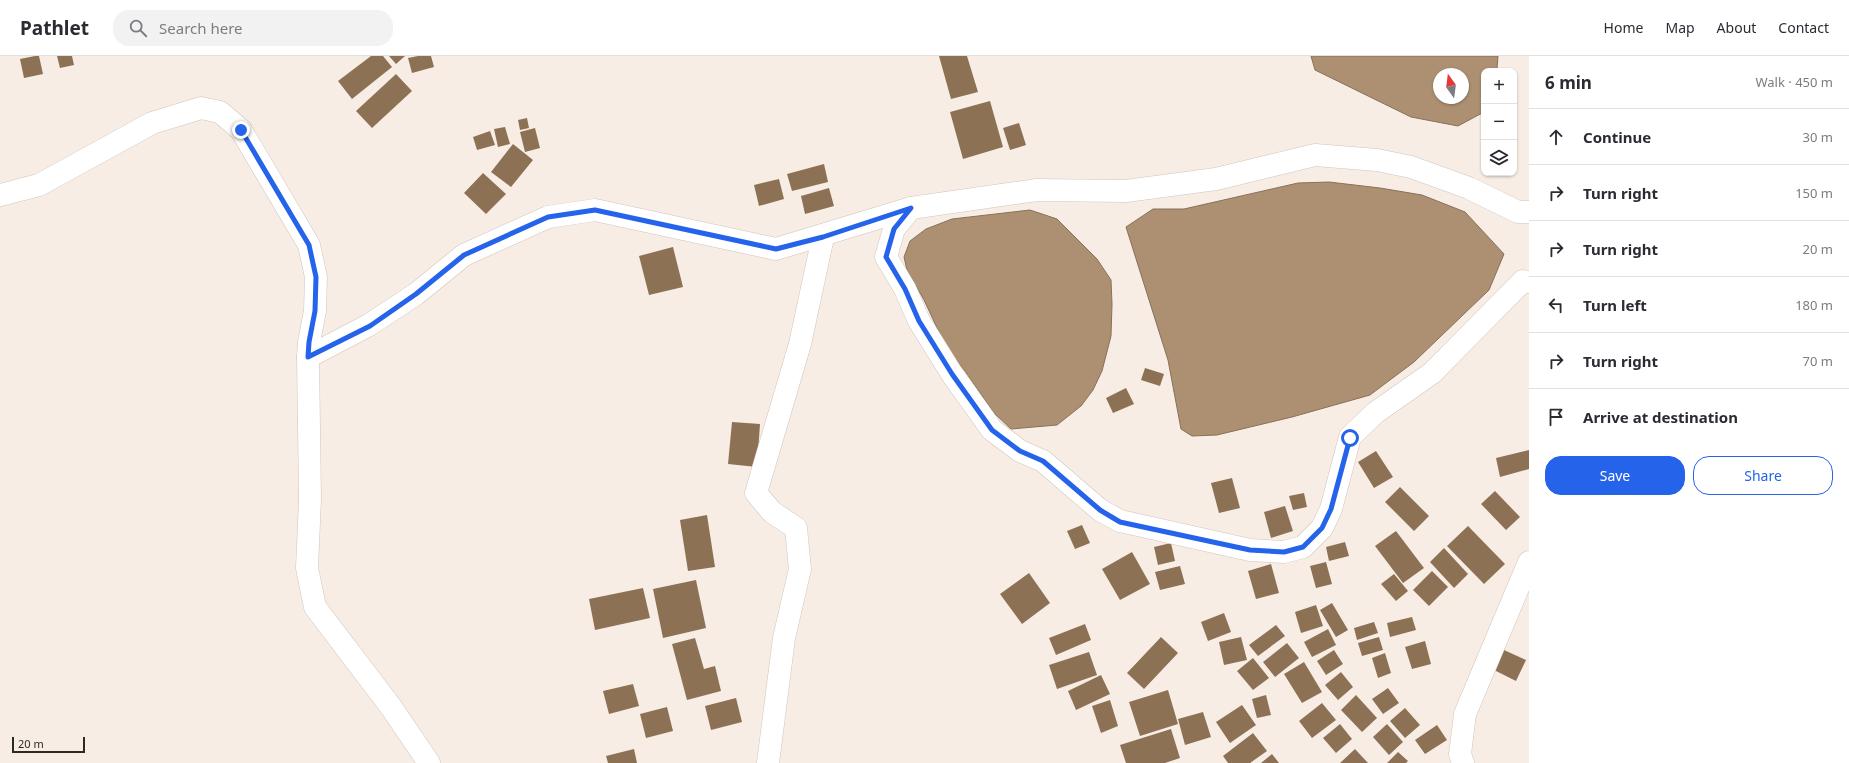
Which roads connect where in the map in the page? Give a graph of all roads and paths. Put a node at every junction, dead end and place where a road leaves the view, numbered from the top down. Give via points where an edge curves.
1 (0, 195) edge
2 (911, 208) junction
3 (1529, 212) edge
4 (823, 237) junction
5 (1529, 282) edge
6 (308, 357) junction
7 (1529, 562) edge
8 (429, 763) edge
9 (768, 763) edge
10 (1463, 763) edge

1 - 6 street via 39,185 152,123 201,108 220,112 241,130 309,245 316,277 315,311
2 - 3 street via 1038,190 1126,191 1216,179 1315,155 1377,160 1411,167 1469,188 1518,212
2 - 4 street
2 - 5 street via 894,229 886,257 905,289 919,321 952,374 992,430 1020,451 1043,461 1100,510 1120,522 1250,550 1284,552 1303,547 1322,528 1331,509 1350,438 1375,412 1432,373 1523,281
4 - 6 street via 776,249 595,210 548,217 464,255 416,294 370,326
4 - 9 street via 800,344 756,493 772,512 796,528 800,569 784,638
6 - 8 street via 308,568 314,607 391,707
7 - 10 street via 1465,714 1460,754

